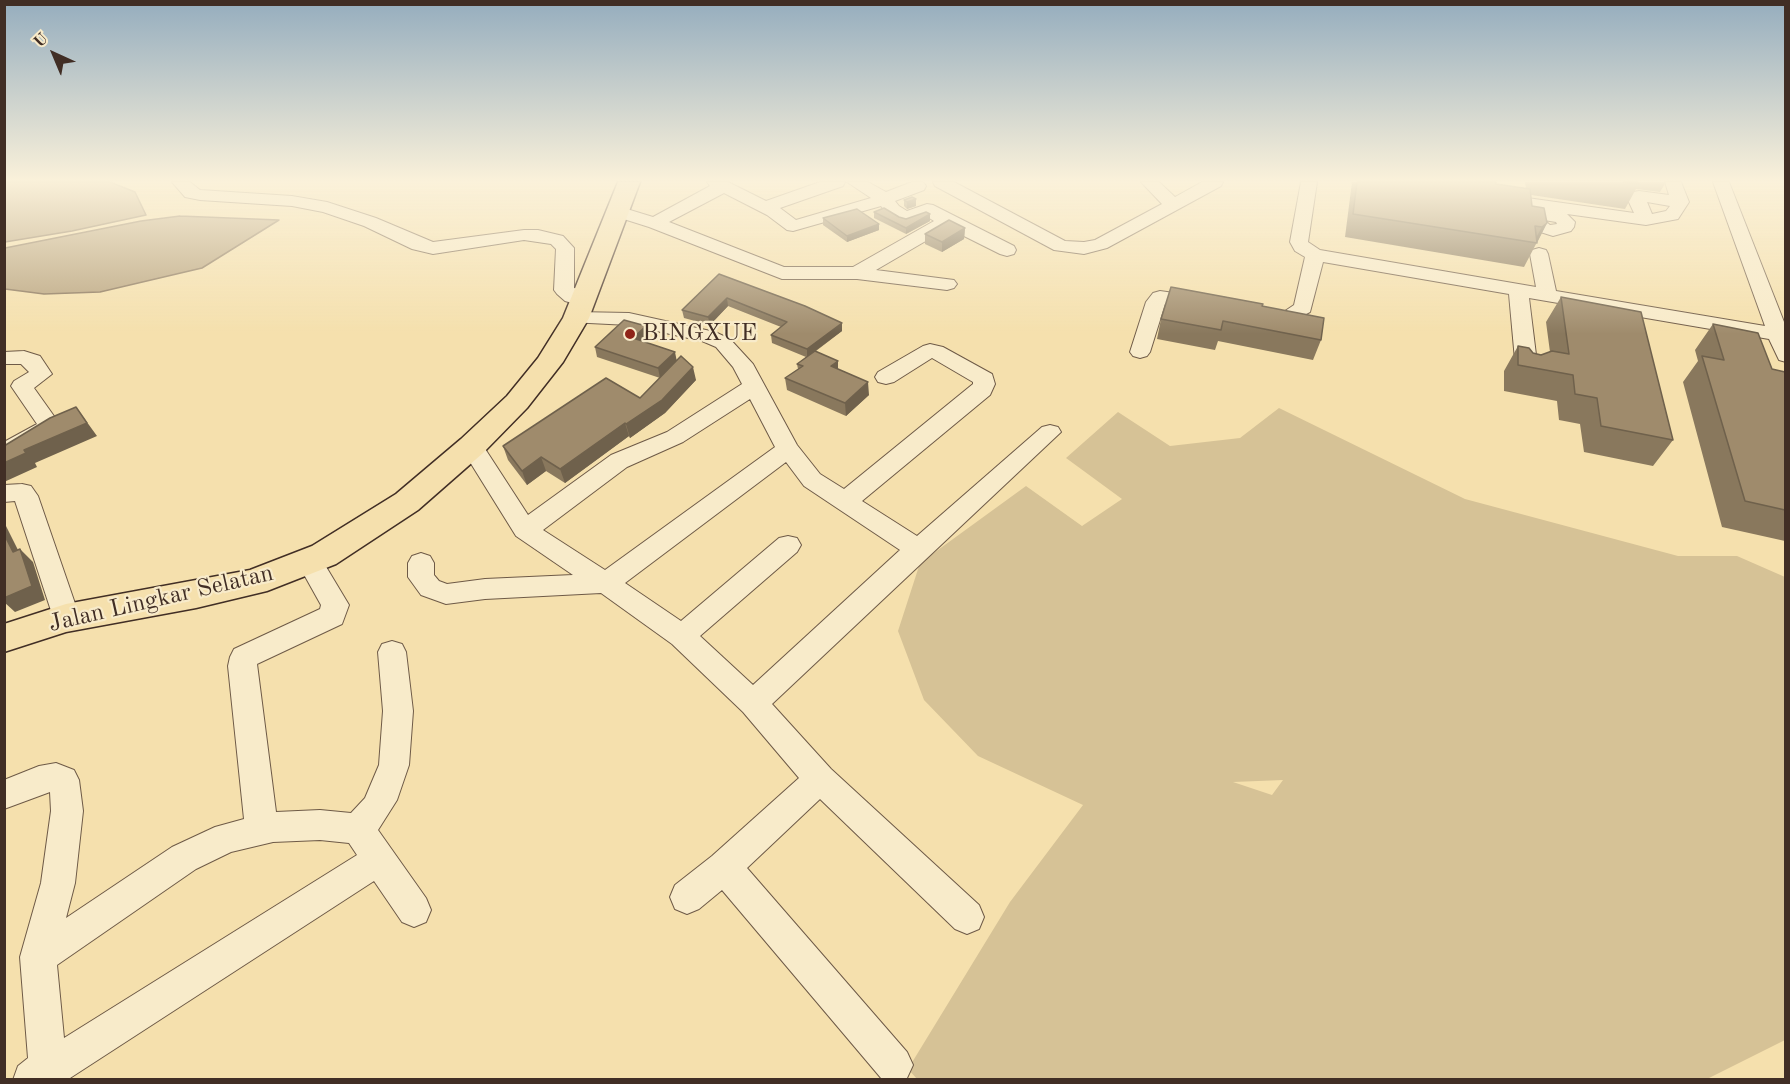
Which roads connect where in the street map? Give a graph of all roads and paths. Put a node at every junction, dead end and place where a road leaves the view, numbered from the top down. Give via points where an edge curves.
1 (393, 233) edge
2 (609, 233) edge
3 (679, 233) edge
4 (927, 233) edge
5 (971, 233) edge
6 (1035, 233) edge
7 (1122, 233) edge
8 (1301, 233) edge
9 (1741, 233) edge
10 (1007, 250) dead end
11 (1539, 254) edge
12 (1315, 255) junction
13 (856, 273) junction
14 (947, 284) dead end
15 (1518, 291) junction
16 (1547, 296) junction
17 (580, 307) junction
18 (1223, 308) edge
19 (1246, 313) edge
20 (1782, 335) edge
21 (1140, 352) dead end
22 (1785, 356) edge
23 (4, 358) edge
24 (1527, 371) edge
25 (886, 377) dead end
26 (755, 386) junction
27 (13, 390) edge
28 (1050, 432) dead end
29 (472, 446) junction
30 (788, 449) junction
31 (4, 453) edge
32 (4, 494) edge
33 (844, 502) junction
34 (525, 530) junction
35 (788, 545) dead end
36 (918, 549) junction
37 (309, 562) junction
38 (421, 563) dead end
39 (606, 583) junction
40 (66, 618) junction
41 (682, 636) junction
42 (4, 638) edge
43 (392, 652) dead end
44 (753, 703) junction
45 (820, 779) junction
46 (4, 795) edge
47 (358, 829) junction
48 (261, 830) junction
49 (379, 859) junction
50 (724, 867) junction
51 (687, 897) dead end
52 (414, 910) dead end
53 (967, 917) dead end
54 (38, 957) junction
55 (894, 1065) dead end
56 (40, 1078) edge

1 - 17 street via 433,248 524,235 557,240 565,248 564,290
2 - 17 main road, Jalan Lingkar Selatan
3 - 13 street via 782,273
4 - 13 street
5 - 10 street
6 - 7 street via 1061,246 1084,248
8 - 12 street via 1302,247
9 - 20 street
11 - 16 street
12 - 15 street
12 - 19 street via 1303,308 1296,314 1280,318
13 - 14 street
15 - 16 street
15 - 24 street
16 - 20 street
17 - 26 street via 708,336 730,350
17 - 29 main road, Jalan Lingkar Selatan via 549,362 517,402
18 - 21 street via 1160,297
20 - 22 street
23 - 27 street via 24,357 33,361 41,374
25 - 33 street via 930,350 984,379 984,384 982,390
26 - 30 street
26 - 34 street via 675,437 619,461
27 - 31 street via 50,426
28 - 36 street
29 - 34 street
29 - 37 main road, Jalan Lingkar Selatan via 407,502 346,543
30 - 33 street via 812,480
30 - 39 street
32 - 40 street via 22,492 26,496
33 - 36 street
34 - 39 street
35 - 41 street
36 - 44 street
37 - 40 main road, Jalan Lingkar Selatan via 255,582
37 - 48 street via 335,605 332,616 244,657 242,666
38 - 39 street via 421,577 430,588 446,594
39 - 41 street
40 - 42 main road, Jalan Lingkar Selatan
41 - 44 street
43 - 47 street via 398,711 394,765 376,808
44 - 45 street
45 - 50 street
45 - 53 street
46 - 54 street via 56,777 63,780 65,787 67,811 58,883
47 - 48 street via 320,825
47 - 49 street
48 - 54 street via 227,838 184,858
49 - 52 street
49 - 56 street
50 - 51 street
50 - 55 street
54 - 56 street via 47,1058

